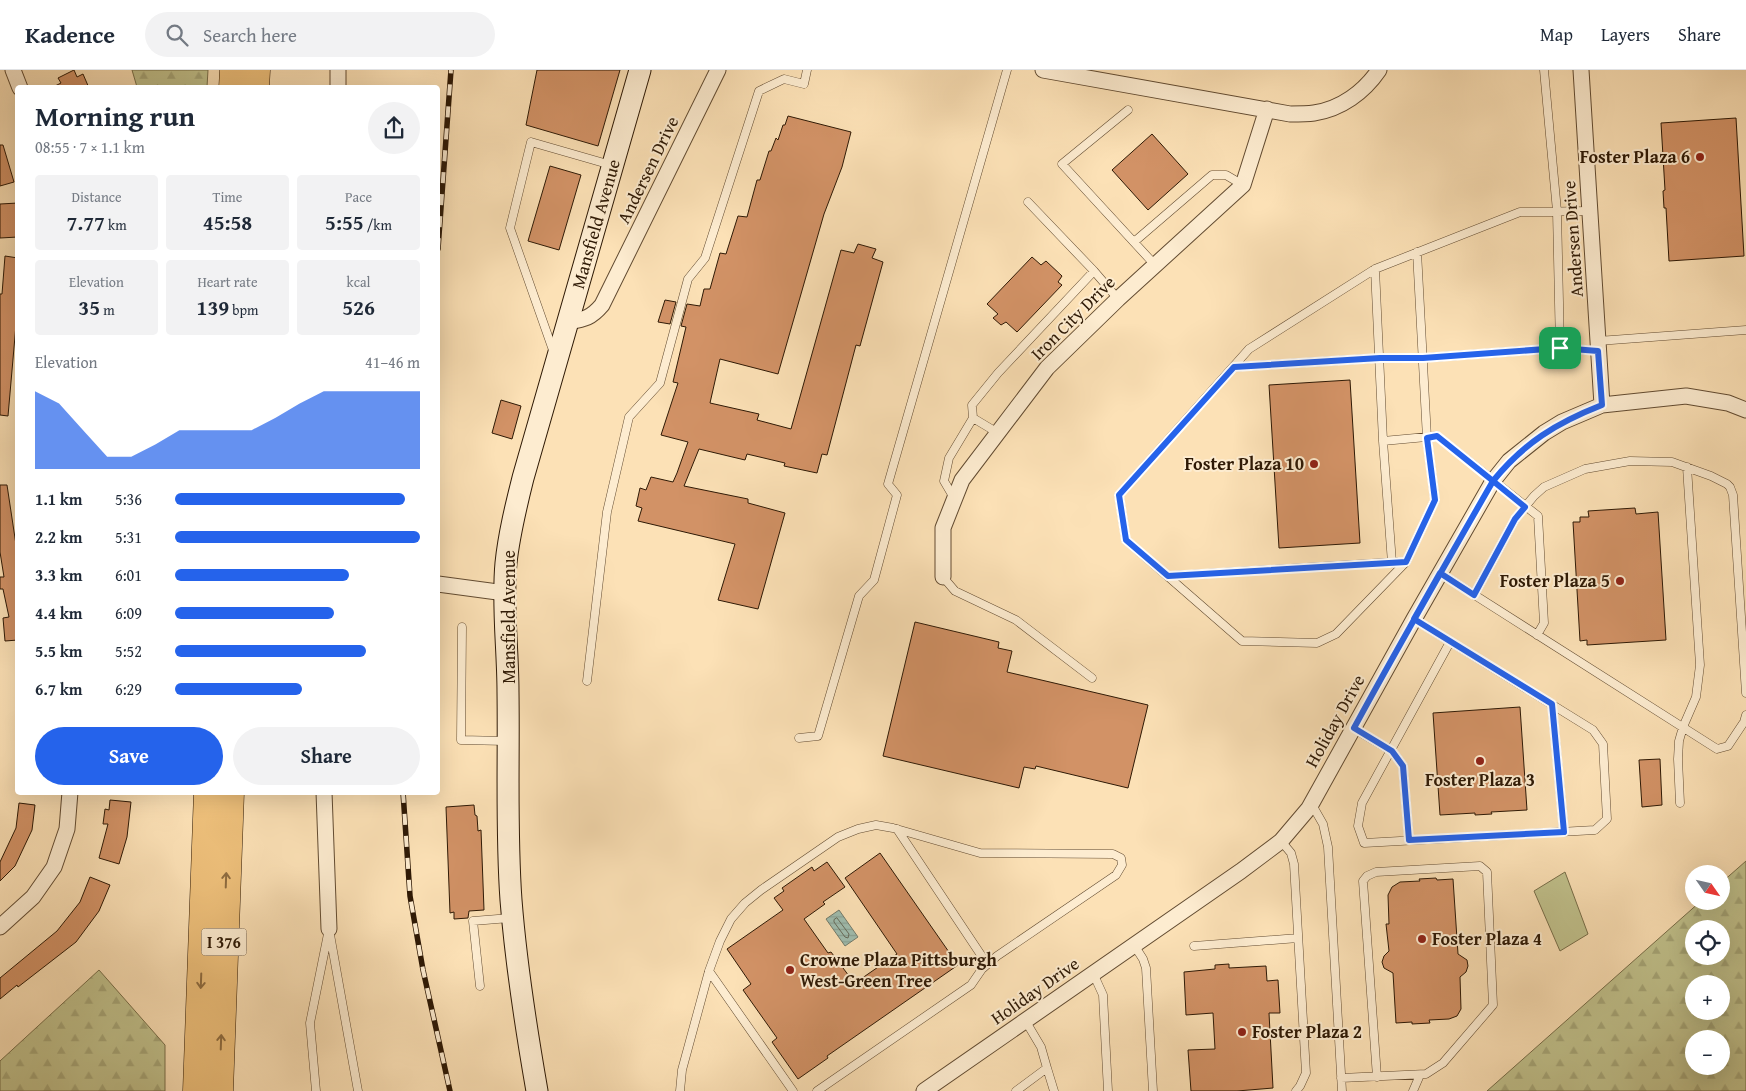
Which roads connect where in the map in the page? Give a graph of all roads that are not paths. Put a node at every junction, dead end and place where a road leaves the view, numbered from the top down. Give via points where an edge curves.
1 (13, 70) edge
2 (234, 70) edge
3 (256, 70) edge
4 (338, 70) edge
5 (640, 70) edge
6 (718, 70) edge
7 (807, 70) edge
8 (1007, 70) edge
9 (1042, 70) edge
10 (1378, 70) edge
11 (1544, 70) edge
12 (1581, 70) edge
13 (19, 85) edge
14 (233, 85) edge
15 (255, 85) edge
16 (338, 85) edge
17 (1268, 109) junction
18 (1128, 110) dead end
19 (613, 166) junction
20 (1243, 185) junction
21 (1028, 202) dead end
22 (1557, 211) junction
23 (1590, 211) junction
24 (1134, 242) junction
25 (1417, 252) junction
26 (1156, 265) junction
27 (1375, 269) junction
28 (1094, 271) junction
29 (1118, 299) junction
30 (568, 322) junction
31 (1746, 330) edge
32 (1598, 346) junction
33 (1560, 348) junction
34 (1380, 358) junction
35 (1423, 358) junction
36 (557, 361) junction
37 (1234, 367) junction
38 (1602, 405) junction
39 (1746, 410) edge
40 (973, 418) junction
41 (998, 433) junction
42 (1427, 438) junction
43 (1383, 441) junction
44 (1687, 467) junction
45 (1493, 481) junction
46 (955, 499) junction
47 (1525, 507) junction
48 (1392, 562) junction
49 (1406, 562) junction
50 (1440, 573) junction
51 (1168, 576) junction
52 (943, 577) joint
53 (440, 584) edge
54 (505, 593) junction
55 (1474, 595) junction
56 (1414, 619) junction
57 (462, 627) dead end
58 (1537, 635) junction
59 (1450, 642) junction
60 (1092, 678) dead end
61 (587, 681) dead end
62 (1746, 693) edge
63 (1552, 704) junction
64 (1746, 716) edge
65 (1683, 727) junction
66 (1354, 728) junction
67 (799, 738) dead end
68 (508, 741) junction
69 (1392, 751) junction
70 (70, 795) edge
71 (208, 795) edge
72 (230, 795) edge
73 (324, 795) edge
74 (1311, 803) junction
75 (1680, 803) dead end
76 (897, 829) junction
77 (1564, 832) junction
78 (1409, 840) junction
79 (1281, 841) junction
80 (513, 918) junction
81 (0, 927) edge
82 (329, 929) junction
83 (1298, 938) junction
84 (1134, 945) junction
85 (1194, 946) dead end
86 (987, 964) junction
87 (709, 971) junction
88 (1093, 973) junction
89 (480, 986) dead end
90 (1025, 1020) junction
91 (1048, 1068) junction
92 (1420, 1075) junction
93 (1377, 1077) junction
94 (1341, 1078) junction
95 (197, 1091) edge
96 (219, 1091) edge
97 (316, 1091) edge
98 (358, 1091) edge
99 (537, 1091) edge
100 (680, 1091) edge
101 (793, 1091) edge
102 (817, 1091) edge
103 (924, 1091) edge
104 (1016, 1091) edge
105 (1054, 1091) edge
106 (1108, 1091) edge
107 (1153, 1091) edge
108 (1296, 1091) edge
109 (1342, 1091) edge
110 (1413, 1091) edge

1 - 13 street
2 - 14 highway
3 - 15 highway
4 - 16 street
5 - 19 main road, Mansfield Avenue
6 - 30 street, Andersen Drive via 602,305 586,319
7 - 61 lane via 804,84 784,78 759,92 705,258 688,279 660,383 629,417 607,512
8 - 67 lane via 888,484 897,495 874,580 859,596 818,736
9 - 17 street
10 - 17 street via 1355,96 1335,107 1298,114
11 - 22 lane
12 - 23 street, Andersen Drive
17 - 20 street, Iron City Drive
18 - 24 lane via 1062,164
19 - 30 main road, Mansfield Avenue
19 - 36 lane via 531,142 510,228
20 - 24 lane via 1226,175 1212,175
20 - 26 street, Iron City Drive
21 - 28 lane
22 - 23 lane
22 - 25 lane via 1520,212
22 - 33 lane
23 - 32 street, Andersen Drive
24 - 26 lane
25 - 27 lane
25 - 35 lane
26 - 29 street, Iron City Drive
27 - 34 lane
27 - 37 lane via 1249,349
28 - 29 lane
28 - 40 lane via 972,405
29 - 41 street, Iron City Drive via 1047,368
30 - 36 main road, Mansfield Avenue
31 - 32 lane
32 - 33 lane
32 - 38 street, Andersen Drive
33 - 35 lane
34 - 35 lane
34 - 37 lane
34 - 43 lane
35 - 42 lane
36 - 54 main road, Mansfield Avenue via 513,516
37 - 51 lane via 1119,495 1126,540
38 - 39 street, Holiday Drive via 1686,396 1728,403
38 - 45 street, Holiday Drive via 1544,433 1509,461
40 - 41 lane
40 - 46 lane via 949,458 944,481
41 - 46 street, Iron City Drive via 962,480
42 - 43 lane
42 - 45 lane via 1437,436
42 - 49 lane via 1435,500
43 - 48 lane
44 - 47 lane via 1672,462 1630,461 1585,469 1544,487
44 - 62 lane via 1727,484 1732,491
44 - 65 lane via 1700,666 1696,697
45 - 47 lane
45 - 50 street, Holiday Drive
46 - 52 street, Iron City Drive via 943,528
47 - 55 lane via 1515,519
47 - 58 lane via 1538,516 1544,622
48 - 49 lane
48 - 51 lane
49 - 51 lane via 1336,634 1317,643 1242,641
50 - 55 lane
50 - 56 street, Holiday Drive
52 - 60 lane via 955,592 1016,620
53 - 54 street
54 - 68 main road, Mansfield Avenue
55 - 58 lane
56 - 59 lane
56 - 66 street, Holiday Drive
57 - 68 lane via 461,740
58 - 65 lane
59 - 63 lane
59 - 69 lane
63 - 77 lane
63 - 77 lane via 1593,730 1603,744 1607,819 1595,830
64 - 65 lane via 1730,743 1721,749
65 - 75 lane via 1678,759
66 - 69 lane
66 - 74 street, Holiday Drive
68 - 80 main road, Mansfield Avenue
69 - 78 lane via 1403,766
69 - 78 lane via 1362,803 1358,826 1364,843
70 - 81 street via 67,829 54,867 33,897
71 -> 95 highway, I 376
96 -> 72 highway, I 376
73 - 82 street
74 - 79 street, Holiday Drive
74 - 94 lane via 1323,824 1328,847
76 - 86 lane
76 - 86 lane via 980,852 1113,854 1121,858 1122,864 1116,875
76 - 87 lane via 876,825 838,837 761,890 731,919
77 - 78 lane
79 - 83 lane via 1291,853 1294,864
79 - 84 street, Holiday Drive
80 - 89 lane via 473,921
80 - 99 main road, Mansfield Avenue
82 - 97 lane via 310,1023
82 - 98 lane
83 - 85 lane
83 - 108 lane via 1306,1073
84 - 88 street, Holiday Drive
84 - 107 lane via 1146,968
86 - 102 lane via 971,985
87 - 100 lane via 682,1070
87 - 101 lane
88 - 90 street, Holiday Drive
88 - 106 lane via 1103,995
90 - 91 lane via 1041,1047
90 - 103 street, Holiday Drive
91 - 104 lane
91 - 105 lane
92 - 93 lane
92 - 93 lane via 1443,1064 1493,1005 1487,872 1480,866 1376,872 1363,881
92 - 110 lane
93 - 94 lane
94 - 109 lane

